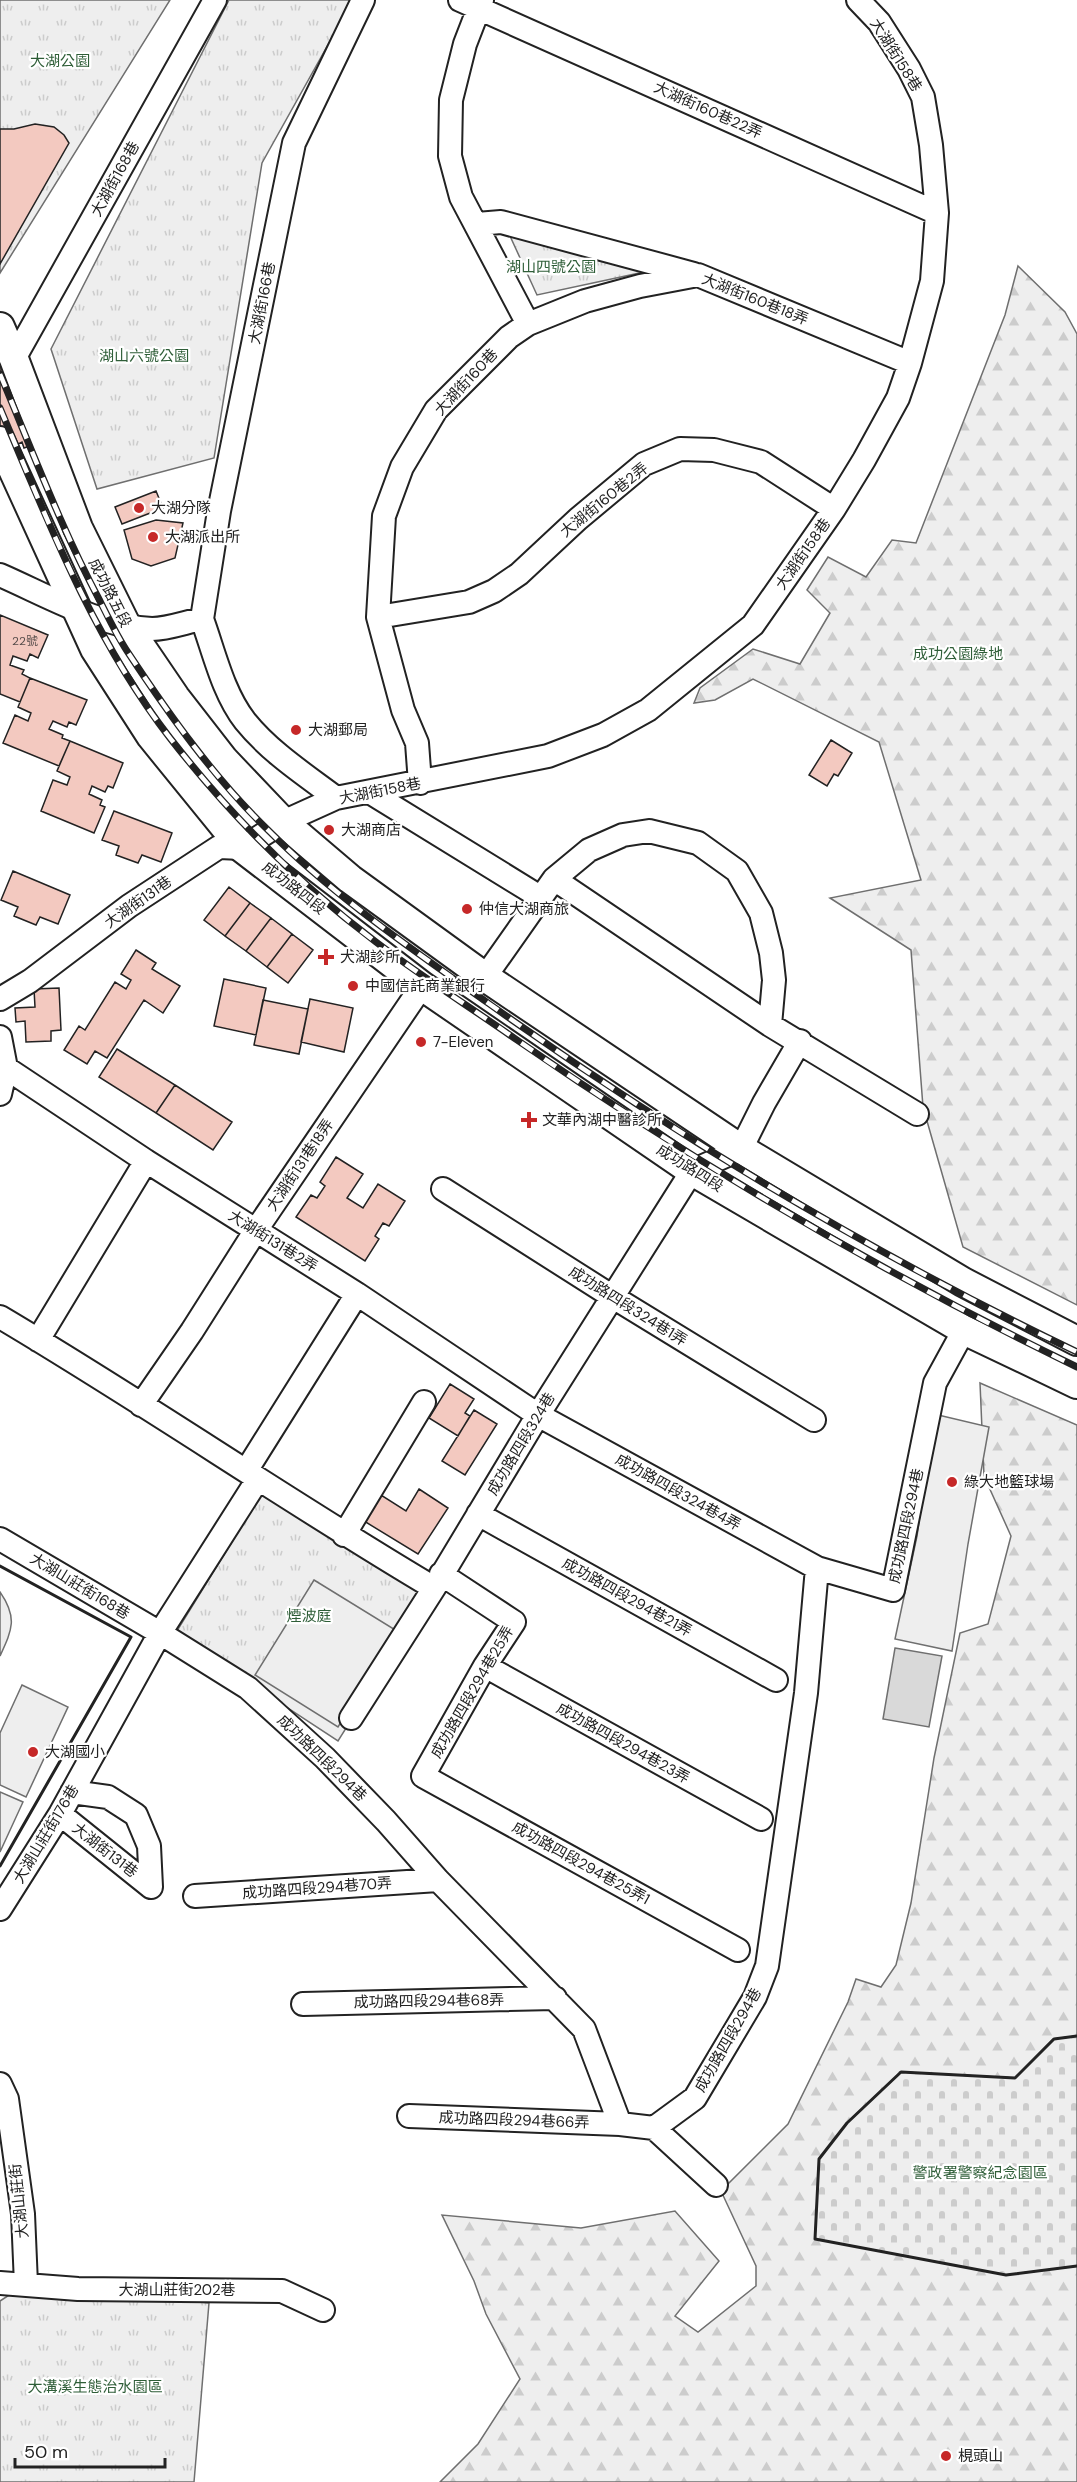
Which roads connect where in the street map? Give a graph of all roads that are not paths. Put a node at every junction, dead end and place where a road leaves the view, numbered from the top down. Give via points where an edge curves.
1 (214, 0) edge
2 (363, 0) edge
3 (858, 0) edge
4 (474, 3) edge
5 (937, 213) junction
6 (477, 224) junction
7 (698, 275) junction
8 (528, 324) junction
9 (0, 327) edge
10 (14, 358) junction
11 (910, 363) junction
12 (0, 441) edge
13 (834, 509) junction
14 (0, 575) edge
15 (75, 608) junction
16 (378, 617) junction
17 (202, 619) junction
18 (126, 625) junction
19 (420, 783) junction
20 (371, 793) junction
21 (336, 798) junction
22 (283, 822) junction
23 (242, 848) junction
24 (554, 879) junction
25 (540, 897) junction
26 (485, 977) junction
27 (422, 986) junction
28 (0, 999) edge
29 (770, 1025) junction
30 (0, 1037) edge
31 (800, 1041) junction
32 (6, 1068) junction
33 (0, 1094) edge
34 (917, 1114) dead end
35 (741, 1149) junction
36 (146, 1161) junction
37 (693, 1171) junction
38 (444, 1189) dead end
39 (256, 1230) junction
40 (357, 1294) junction
41 (613, 1297) junction
42 (0, 1317) edge
43 (964, 1330) junction
44 (38, 1340) junction
45 (1077, 1341) edge
46 (1077, 1384) edge
47 (424, 1402) dead end
48 (141, 1405) junction
49 (538, 1415) junction
50 (814, 1420) dead end
51 (252, 1475) junction
52 (478, 1515) junction
53 (344, 1535) junction
54 (0, 1539) edge
55 (817, 1568) junction
56 (437, 1581) junction
57 (160, 1633) junction
58 (485, 1666) junction
59 (776, 1680) dead end
60 (351, 1718) dead end
61 (423, 1776) joint
62 (72, 1792) junction
63 (60, 1814) junction
64 (761, 1820) dead end
65 (438, 1880) junction
66 (195, 1896) dead end
67 (0, 1909) edge
68 (738, 1950) dead end
69 (555, 1998) junction
70 (303, 2004) dead end
71 (0, 2084) edge
72 (409, 2116) dead end
73 (620, 2124) junction
74 (654, 2128) junction
75 (716, 2185) dead end
76 (0, 2283) edge
77 (26, 2284) junction
78 (323, 2310) dead end

1 - 10 street, 大湖街168巷
2 - 17 street, 大湖街166巷 via 294,143 219,511
3 - 5 street, 大湖街158巷 via 879,22 923,97
4 - 5 street, 大湖街160巷22弄
4 - 6 street via 451,100 450,156 461,197
5 - 11 street, 大湖街158巷 via 932,280
6 - 7 street via 501,222
6 - 8 street
7 - 8 street, 大湖街160巷18弄 via 585,301
7 - 11 street, 大湖街160巷18弄
8 - 16 street, 大湖街160巷 via 509,337 436,410 402,467 384,516
9 - 10 main road, 成功路五段
10 - 18 main road, 成功路五段 via 78,528
11 - 13 street, 大湖街158巷 via 898,398
12 - 15 main road
13 - 16 street, 大湖街160巷2弄 via 761,462 714,450 680,449 644,464 519,574 494,591 469,602
13 - 19 street, 大湖街158巷 via 753,625 648,710 603,735 548,756
14 - 15 street
15 - 18 street
15 - 23 main road via 95,649 152,736
16 - 19 street, 大湖街160巷 via 403,710 417,743
17 - 18 street via 154,629
17 - 21 street via 226,686 243,719 272,750
18 - 22 main road, 成功路五段 via 224,760
19 - 20 street, 大湖街158巷
20 - 21 street, 大湖街158巷
20 - 25 street
21 - 22 street, 大湖街158巷
22 - 23 street, 大湖街131巷
22 - 26 main road via 350,879
23 - 27 main road, 成功路四段
23 - 28 street, 大湖街131巷 via 219,847
24 - 25 street
24 - 29 street
24 - 29 street via 589,850 623,834 649,831 698,843 737,871 761,913 774,980
25 - 26 street
26 - 35 main road
27 - 37 main road, 成功路四段
27 - 39 street, 大湖街131巷18弄
29 - 31 street
30 - 32 street
31 - 34 street
31 - 35 street
32 - 33 street
32 - 36 street, 大湖街131巷2弄
35 - 37 street
35 - 45 main road via 963,1282
36 - 39 street, 大湖街131巷2弄
36 - 44 street
37 - 41 street, 成功路四段324巷
37 - 43 main road, 成功路四段
38 - 41 street, 成功路四段324巷1弄
39 - 40 street, 大湖街131巷2弄
39 - 48 street, 大湖街131巷18弄
40 - 49 street, 大湖街131巷2弄
40 - 51 street
41 - 49 street, 成功路四段324巷
41 - 50 street, 成功路四段324巷1弄
42 - 44 street
43 - 46 main road, 成功路四段
43 - 55 street, 成功路四段294巷 via 935,1383 893,1590
44 - 48 street
47 - 53 street
48 - 51 street
49 - 52 street, 成功路四段324巷
49 - 55 street, 成功路四段324巷4弄
51 - 53 street
51 - 57 street
52 - 56 street, 成功路四段324巷
52 - 59 street, 成功路四段294巷21弄
53 - 56 street
54 - 57 street, 大湖山莊街168巷
55 - 74 street, 成功路四段294巷 via 806,1692 767,1966 755,1997 695,2098
56 - 58 street, 成功路四段294巷25弄 via 514,1622
56 - 60 street, 成功路四段324巷
57 - 62 street, 大湖山莊街176巷
57 - 65 street, 成功路四段294巷 via 248,1688 325,1758
58 - 61 street, 成功路四段294巷25弄
58 - 64 street, 成功路四段294巷23弄
61 - 68 street, 成功路四段294巷25弄1
62 - 63 street, 大湖山莊街176巷
62 - 63 street, 大湖街131巷 via 108,1797 136,1815 149,1846 151,1887
63 - 67 street, 大湖山莊街176巷
65 - 66 street, 成功路四段294巷70弄
65 - 69 street, 成功路四段294巷
69 - 70 street, 成功路四段294巷68弄
69 - 73 street, 成功路四段294巷 via 584,2029
71 - 77 street, 大湖山莊街 via 7,2099 23,2214
72 - 73 street, 成功路四段294巷66弄
73 - 74 street
74 - 75 street
76 - 77 street, 大湖山莊街202巷
77 - 78 street, 大湖山莊街202巷 via 78,2289 282,2291

